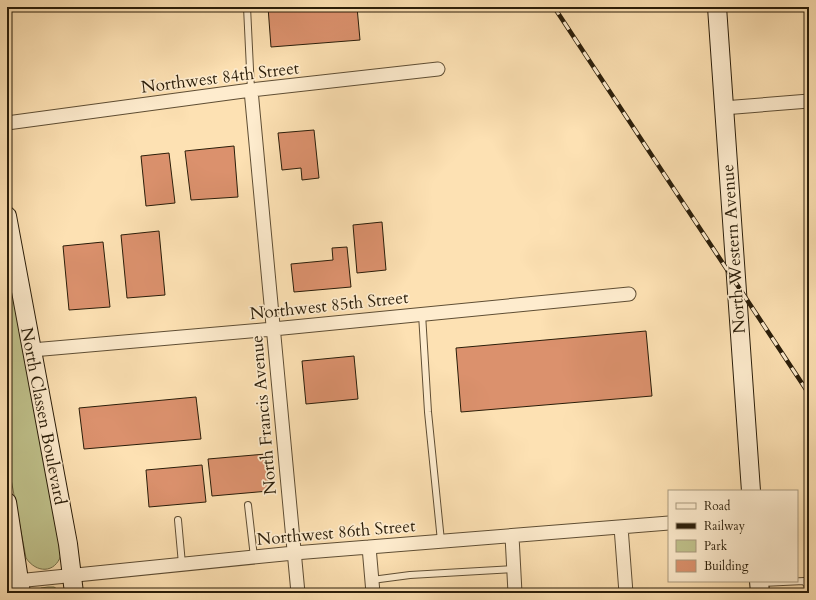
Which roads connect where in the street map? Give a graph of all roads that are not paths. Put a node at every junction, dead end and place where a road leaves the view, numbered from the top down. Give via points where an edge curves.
1 (247, 7) edge
2 (717, 7) edge
3 (438, 69) dead end
4 (251, 90) junction
5 (809, 101) edge
6 (723, 108) junction
7 (7, 123) edge
8 (7, 216) edge
9 (629, 294) dead end
10 (422, 314) junction
11 (273, 329) junction
12 (32, 350) junction
13 (751, 490) edge
14 (7, 502) edge
15 (248, 505) dead end
16 (178, 520) dead end
17 (668, 523) edge
18 (621, 527) junction
19 (512, 536) junction
20 (441, 541) junction
21 (369, 548) junction
22 (294, 553) junction
23 (254, 557) junction
24 (182, 564) junction
25 (514, 569) junction
26 (72, 575) junction
27 (372, 580) junction
28 (795, 582) edge
29 (798, 582) edge
30 (16, 585) edge
31 (759, 586) edge
32 (809, 587) edge
33 (74, 593) edge
34 (298, 593) edge
35 (373, 593) edge
36 (515, 593) edge
37 (626, 593) edge

1 - 4 lane
2 - 6 main road, North Western Avenue
3 - 4 street, Northwest 84th Street
4 - 7 street, Northwest 84th Street
4 - 11 street, North Francis Avenue
5 - 6 street
6 - 13 main road, North Western Avenue
8 - 12 main road, North Classen Boulevard
9 - 10 street, Northwest 85th Street
10 - 11 street, Northwest 85th Street
10 - 20 lane via 428,412
11 - 12 street, Northwest 85th Street
11 - 22 street, North Francis Avenue
12 - 26 main road, North Classen Boulevard
14 - 30 main road
15 - 23 lane
16 - 24 lane
17 - 18 street, Northwest 86th Street
18 - 19 street, Northwest 86th Street
18 - 37 street
19 - 20 street, Northwest 86th Street
19 - 25 street
20 - 21 street, Northwest 86th Street
21 - 22 street, Northwest 86th Street
21 - 27 street
22 - 23 street, Northwest 86th Street
22 - 34 street, North Francis Avenue
23 - 24 street, Northwest 86th Street
24 - 26 street, Northwest 86th Street
25 - 27 lane via 410,575
25 - 36 street
26 - 30 street, Northwest 86th Street
26 - 33 main road, North Classen Boulevard
27 - 35 street
28 - 31 lane
29 - 32 lane via 804,581

